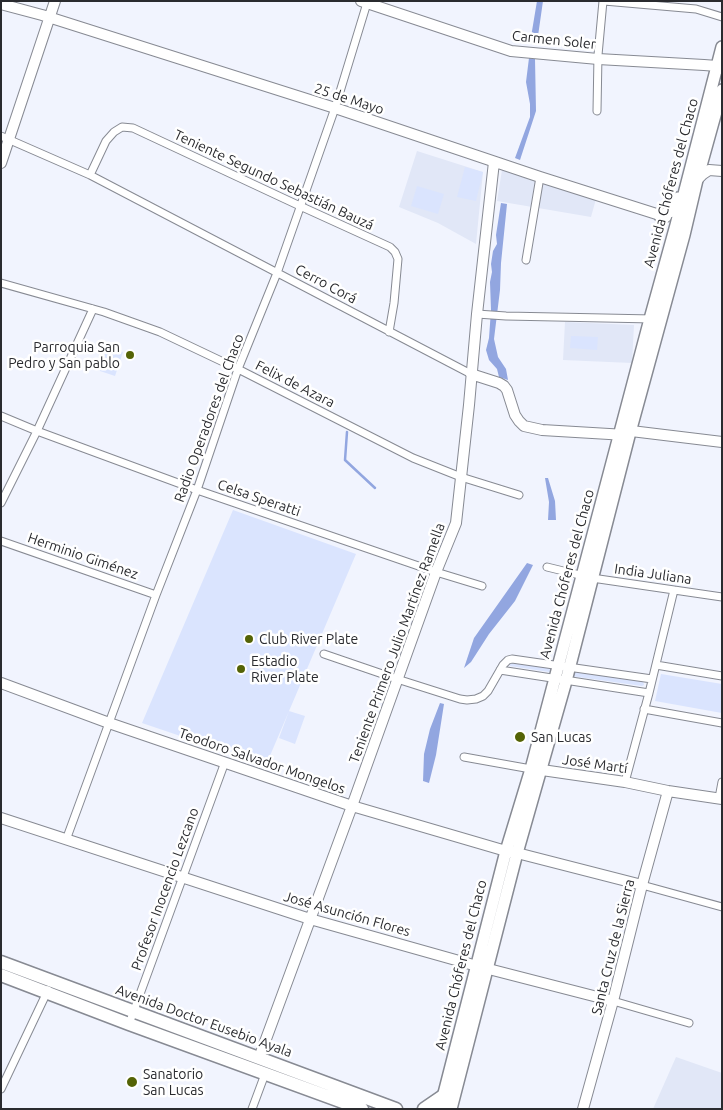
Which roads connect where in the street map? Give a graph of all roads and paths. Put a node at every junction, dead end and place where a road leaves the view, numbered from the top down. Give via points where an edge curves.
1 (13, 1) edge
2 (55, 1) edge
3 (603, 1) edge
4 (364, 2) edge
5 (1, 4) edge
6 (22, 9) junction
7 (722, 17) edge
8 (50, 18) junction
9 (722, 47) edge
10 (598, 59) junction
11 (719, 67) edge
12 (722, 90) edge
13 (335, 108) junction
14 (597, 111) dead end
15 (5, 138) edge
16 (693, 160) junction
17 (494, 162) junction
18 (1, 163) edge
19 (722, 171) edge
20 (90, 175) junction
21 (540, 177) junction
22 (697, 180) junction
23 (300, 206) junction
24 (677, 218) junction
25 (526, 260) dead end
26 (277, 273) junction
27 (1, 283) edge
28 (93, 308) junction
29 (482, 315) junction
30 (655, 319) junction
31 (389, 332) junction
32 (238, 369) junction
33 (471, 374) junction
34 (1, 416) edge
35 (37, 431) junction
36 (625, 433) junction
37 (722, 442) edge
38 (461, 477) junction
39 (197, 490) junction
40 (519, 495) dead end
41 (1, 504) edge
42 (1, 541) edge
43 (547, 567) dead end
44 (436, 572) junction
45 (587, 577) junction
46 (482, 586) dead end
47 (674, 590) junction
48 (156, 595) junction
49 (722, 597) edge
50 (324, 654) dead end
51 (656, 665) junction
52 (564, 667) junction
53 (500, 670) junction
54 (722, 676) edge
55 (397, 680) junction
56 (561, 680) junction
57 (652, 680) junction
58 (1, 683) edge
59 (649, 693) junction
60 (644, 709) junction
61 (109, 722) junction
62 (722, 723) edge
63 (464, 757) dead end
64 (225, 762) junction
65 (536, 770) junction
66 (625, 782) junction
67 (722, 782) edge
68 (668, 791) junction
69 (720, 799) edge
70 (352, 806) junction
71 (1, 818) edge
72 (66, 840) junction
73 (512, 852) junction
74 (183, 878) junction
75 (642, 885) junction
76 (722, 907) edge
77 (310, 919) junction
78 (1, 962) edge
79 (482, 967) junction
80 (1, 975) edge
81 (49, 986) junction
82 (613, 1001) junction
83 (133, 1011) junction
84 (689, 1023) dead end
85 (129, 1024) junction
86 (259, 1058) junction
87 (265, 1074) junction
88 (1, 1089) edge
89 (442, 1102) edge
90 (252, 1109) edge
91 (362, 1109) edge
92 (396, 1109) edge
93 (424, 1109) edge
94 (451, 1109) edge
95 (583, 1109) edge

1 - 6 street
2 - 8 street
3 - 7 street via 696,9
3 - 10 street
4 - 10 street, Carmen Soler via 517,52
4 - 13 street, Radio Operadores del Chaco
5 - 6 street, 25 de Mayo
6 - 8 street, 25 de Mayo
8 - 13 street, 25 de Mayo
8 - 15 street
9 - 11 main road, Avenida Chóferes del Chaco
10 - 11 street, Carmen Soler
10 - 14 street
11 - 16 main road, Avenida Chóferes del Chaco
12 - 22 main road, Avenida Chóferes del Chaco
13 - 17 street, 25 de Mayo
13 - 23 street, Radio Operadores del Chaco
15 - 18 street
15 - 20 street, Cerro Corá
16 - 24 main road, Avenida Chóferes del Chaco
16 - 24 main road via 672,211
17 - 21 street, 25 de Mayo
17 - 29 street, Teniente Primero Julio Martínez Ramella
19 - 22 street via 709,170
20 - 23 street, Teniente Segundo Sebastián Bauzá via 106,141 114,132 122,127 133,128
20 - 26 street, Cerro Corá
21 - 24 street, 25 de Mayo
21 - 25 street
22 - 24 main road, Avenida Chóferes del Chaco
23 - 26 street, Radio Operadores del Chaco
23 - 31 street, Teniente Segundo Sebastián Bauzá via 396,252 398,259
24 - 30 main road, Avenida Chóferes del Chaco
24 - 30 main road, Avenida Chóferes del Chaco via 666,300
26 - 31 street, Cerro Corá
26 - 32 street, Radio Operadores del Chaco
27 - 28 street, Felix de Azara
28 - 32 street, Felix de Azara via 160,332
28 - 35 street
29 - 30 street
29 - 33 street, Teniente Primero Julio Martínez Ramella
30 - 36 main road, Avenida Chóferes del Chaco
31 - 33 street, Cerro Corá
32 - 38 street, Felix de Azara via 413,458
32 - 39 street, Radio Operadores del Chaco
33 - 36 street, Cerro Corá via 504,386 515,415 524,426 542,430
33 - 38 street, Teniente Primero Julio Martínez Ramella
34 - 35 street, Celsa Speratti
35 - 39 street, Celsa Speratti
35 - 41 street
36 - 37 street
36 - 45 main road, Avenida Chóferes del Chaco
38 - 40 street, Felix de Azara
38 - 44 street, Teniente Primero Julio Martínez Ramella via 456,523
39 - 44 street, Celsa Speratti
39 - 48 street, Radio Operadores del Chaco
42 - 48 street, Herminio Giménez
43 - 45 street
44 - 46 street, Celsa Speratti
44 - 55 street, Teniente Primero Julio Martínez Ramella
45 - 47 street, India Juliana
45 - 52 main road, Avenida Chóferes del Chaco
47 - 49 street, India Juliana
47 - 51 street
48 - 61 street, Radio Operadores del Chaco
50 - 55 street
51 - 54 street
51 - 57 street
52 - 53 street via 512,659
52 - 56 main road, Avenida Chóferes del Chaco
52 - 57 street
53 - 55 street via 488,691 472,700
53 - 56 street
55 - 70 street, Teniente Primero Julio Martínez Ramella
56 - 59 street
56 - 65 main road, Avenida Chóferes del Chaco
57 - 59 street
58 - 61 street, Teodoro Salvador Mongelos
59 - 60 street
60 - 62 street
60 - 66 street
61 - 64 street, Teodoro Salvador Mongelos
61 - 72 street, Radio Operadores del Chaco
63 - 65 street, José Martí
64 - 70 street, Teodoro Salvador Mongelos
64 - 74 street, Profesor Inocencio Lezcano
65 - 66 street, José Martí
65 - 73 main road, Avenida Chóferes del Chaco
66 - 68 street, José Martí
67 - 69 street
68 - 69 street, José Martí
68 - 75 street, Santa Cruz de la Sierra
70 - 73 street, Teodoro Salvador Mongelos
70 - 77 street, Teniente Primero Julio Martínez Ramella
71 - 72 street, José Asunción Flores
72 - 74 street, José Asunción Flores
73 - 75 street, Teodoro Salvador Mongelos
73 - 79 main road, Avenida Chóferes del Chaco
74 - 77 street, José Asunción Flores
74 - 83 street, Profesor Inocencio Lezcano
75 - 76 street
75 - 82 street, Santa Cruz de la Sierra
77 - 79 street, José Asunción Flores
77 - 86 street, Teniente Primero Julio Martínez Ramella
78 - 81 highway, Avenida Doctor Eusebio Ayala
79 - 82 street, José Asunción Flores
79 - 89 main road, Avenida Chóferes del Chaco
79 - 94 main road, Avenida Chóferes del Chaco
80 - 81 highway, Avenida Doctor Eusebio Ayala
81 - 83 highway, Avenida Doctor Eusebio Ayala
81 - 85 highway, Avenida Doctor Eusebio Ayala
81 - 88 street
82 - 84 street, José Asunción Flores
82 - 95 street, Santa Cruz de la Sierra
83 - 85 street, Profesor Inocencio Lezcano
83 - 86 highway, Avenida Doctor Eusebio Ayala
85 - 87 highway, Avenida Doctor Eusebio Ayala
86 - 92 highway, Avenida Doctor Eusebio Ayala
87 - 90 street
87 - 91 highway, Avenida Doctor Eusebio Ayala
89 - 93 highway

